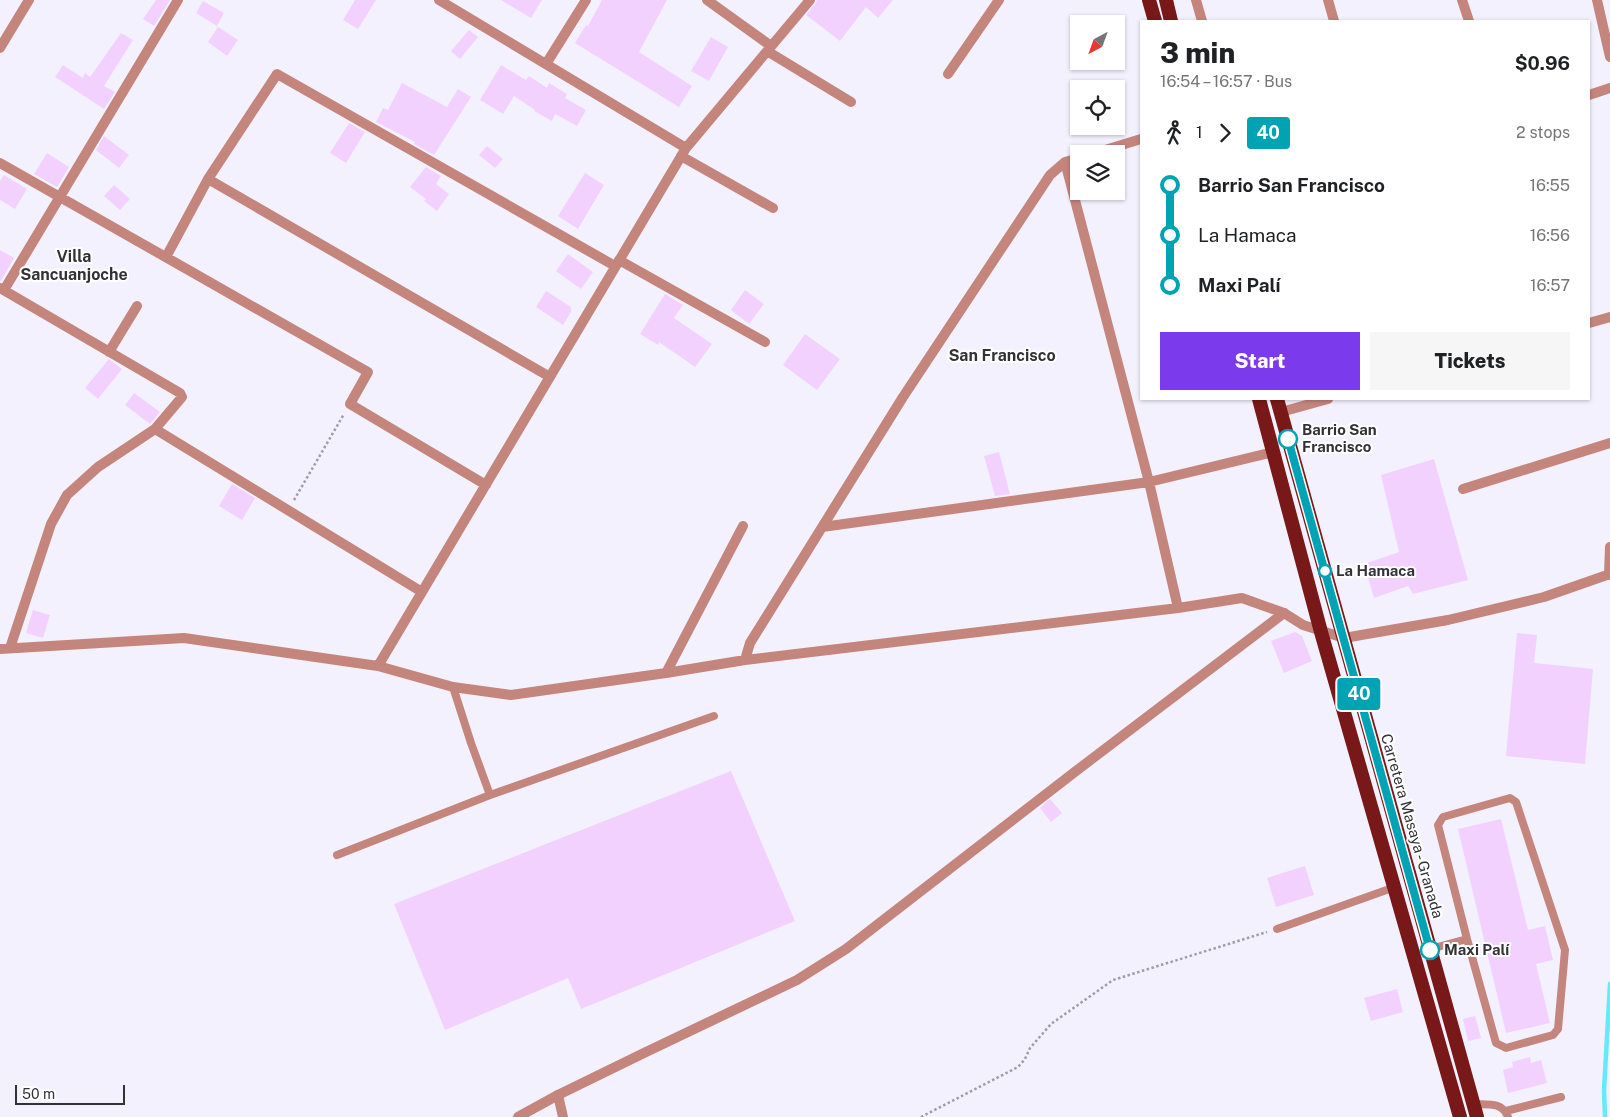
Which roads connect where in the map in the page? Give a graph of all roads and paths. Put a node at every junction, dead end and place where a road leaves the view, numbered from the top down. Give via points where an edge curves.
1 (29, 0) edge
2 (178, 0) edge
3 (439, 0) edge
4 (586, 0) edge
5 (707, 0) edge
6 (810, 0) edge
7 (999, 0) edge
8 (1149, 0) edge
9 (1166, 0) edge
10 (1196, 0) edge
11 (1328, 0) edge
12 (1462, 0) edge
13 (1597, 0) edge
14 (1155, 20) edge
15 (1171, 20) edge
16 (1202, 20) edge
17 (1334, 20) edge
18 (1469, 20) edge
19 (0, 48) edge
20 (769, 49) junction
21 (1610, 57) edge
22 (546, 64) junction
23 (948, 74) dead end
24 (1610, 88) edge
25 (1590, 95) edge
26 (851, 102) dead end
27 (1140, 139) edge
28 (1121, 145) edge
29 (683, 152) junction
30 (1070, 161) edge
31 (1065, 162) junction
32 (0, 163) edge
33 (208, 179) junction
34 (60, 196) junction
35 (773, 208) dead end
36 (166, 257) junction
37 (617, 263) junction
38 (2, 289) edge
39 (137, 306) dead end
40 (1610, 317) edge
41 (1590, 323) edge
42 (764, 342) dead end
43 (109, 352) junction
44 (550, 376) junction
45 (1259, 400) edge
46 (1277, 400) edge
47 (1310, 401) edge
48 (350, 404) junction
49 (1281, 412) junction
50 (155, 429) junction
51 (1610, 443) edge
52 (1273, 452) junction
53 (1149, 482) junction
54 (486, 485) junction
55 (1463, 489) dead end
56 (288, 510) junction
57 (744, 526) dead end
58 (822, 527) junction
59 (1610, 547) edge
60 (1609, 575) edge
61 (422, 592) junction
62 (1178, 608) junction
63 (1284, 613) junction
64 (1322, 632) junction
65 (1344, 638) junction
66 (5, 649) edge
67 (745, 660) junction
68 (378, 666) junction
69 (666, 673) junction
70 (452, 687) junction
71 (714, 716) dead end
72 (490, 795) junction
73 (337, 855) dead end
74 (1395, 887) junction
75 (1277, 929) joint
76 (1467, 939) junction
77 (1430, 949) junction
78 (558, 1095) junction
79 (1562, 1097) dead end
80 (1475, 1111) edge
81 (1507, 1114) edge
82 (518, 1117) edge
83 (563, 1117) edge
84 (921, 1117) edge
85 (1460, 1117) edge

1 - 19 street
2 - 34 street
3 - 22 street
4 - 22 street
5 - 20 street
6 - 20 street
7 - 23 street
8 - 14 highway
9 - 15 highway
10 - 16 street
11 - 17 street
12 - 18 street
13 - 21 street
20 - 26 street
20 - 29 street
22 - 29 street
24 - 25 street
27 - 28 street
29 - 35 street
29 - 37 street
30 - 31 street
31 - 53 street
31 - 58 street via 1044,183
32 - 34 street
33 - 36 street
33 - 37 street via 277,74
33 - 44 street
34 - 36 street
34 - 38 street
36 - 48 street via 368,372
37 - 42 street
37 - 44 street
38 - 43 street
39 - 43 street
40 - 41 street
43 - 50 street via 180,393 182,397
44 - 54 street
45 - 52 highway
46 - 49 highway, Carretera Masaya - Granada
47 - 49 street
48 - 54 street
48 - 56 path
49 - 65 highway, Carretera Masaya - Granada
50 - 56 street
50 - 66 street via 98,467 67,495 51,524
51 - 55 street
52 - 53 street
52 - 64 highway
53 - 58 street
53 - 62 street
54 - 61 street
56 - 61 street
57 - 69 street
58 - 67 street via 750,643
59 - 60 street
60 - 65 street via 1544,597 1448,620
61 - 68 street
62 - 63 street via 1242,598
62 - 67 street
63 - 64 street
63 - 78 street via 846,950 797,980
64 - 65 street
64 - 74 highway
65 - 77 highway, Carretera Masaya - Granada
66 - 68 street via 184,638
67 - 69 street
68 - 70 street
69 - 70 street via 511,694
70 - 72 lane
71 - 72 lane
72 - 73 lane
74 - 75 lane
74 - 85 highway
75 - 84 path via 1113,980 1050,1024 1018,1068
76 - 76 lane via 1496,1043 1506,1048 1553,1036 1558,1029 1565,950 1514,799 1443,817 1438,825
76 - 77 lane
77 - 80 highway, Carretera Masaya - Granada
78 - 82 street
78 - 83 street
79 - 81 lane
80 - 81 lane via 1496,1105

